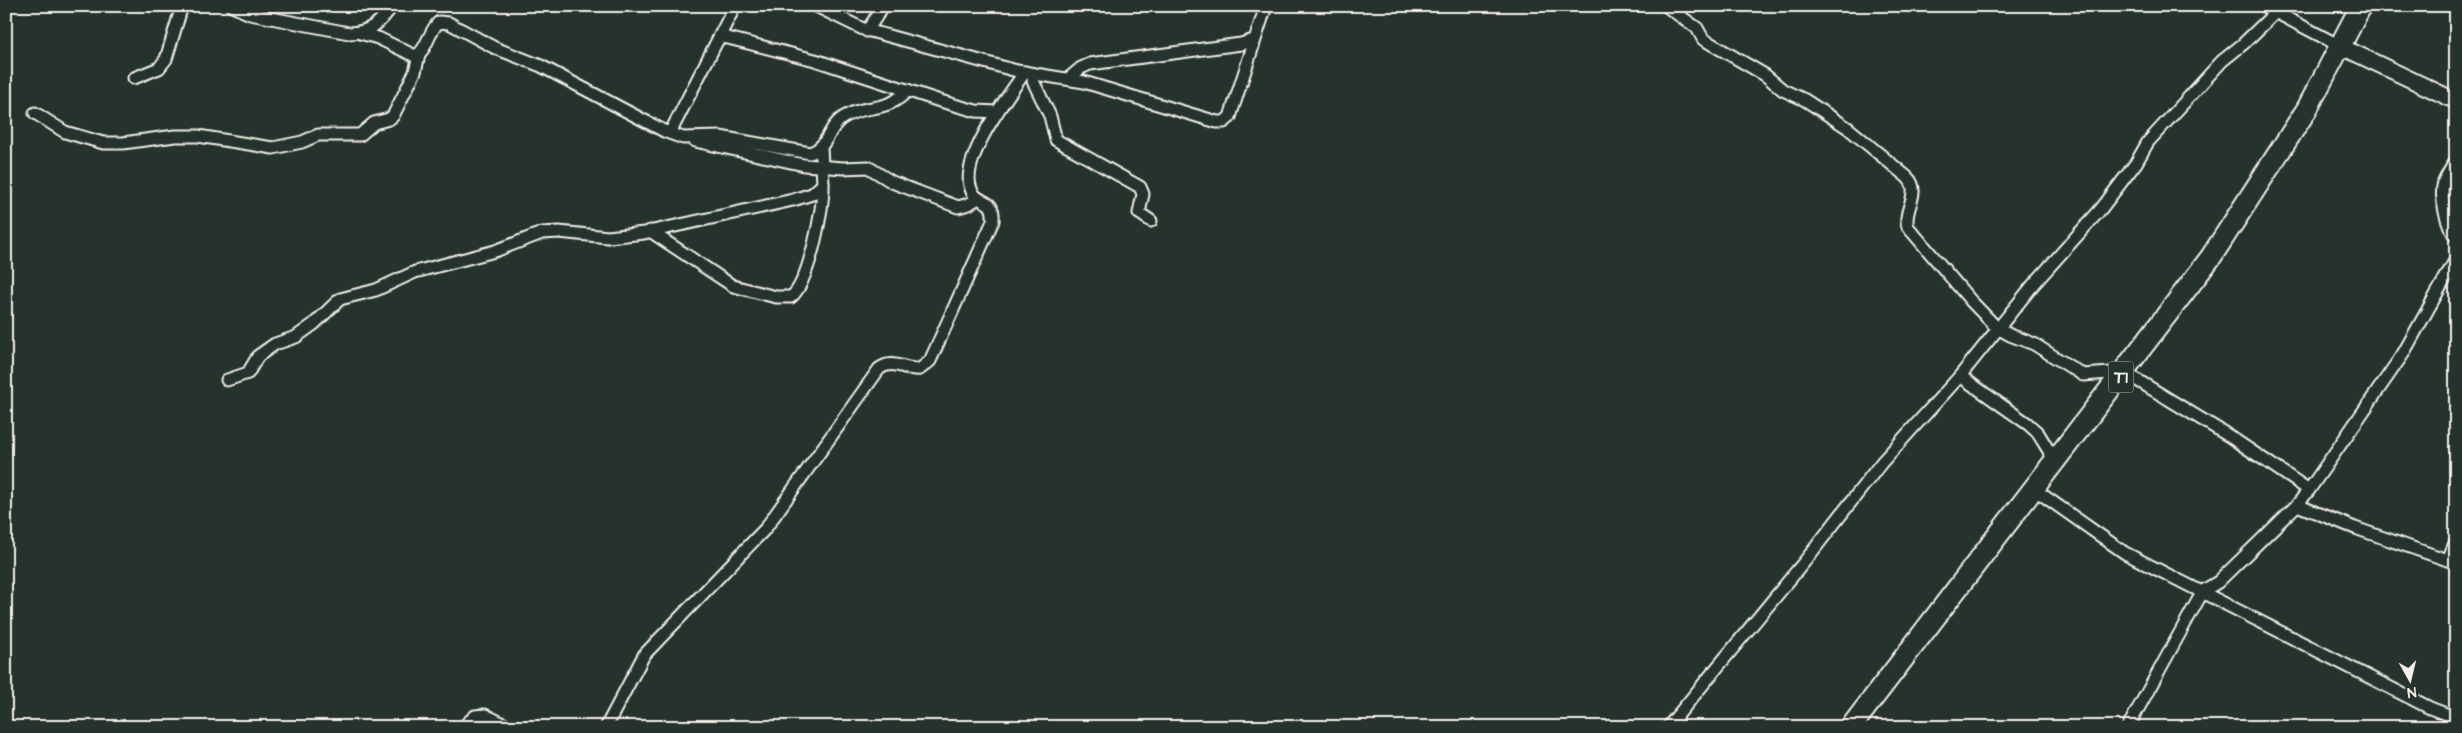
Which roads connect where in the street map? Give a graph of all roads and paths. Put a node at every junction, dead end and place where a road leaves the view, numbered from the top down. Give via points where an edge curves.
1 (182, 6) edge
2 (232, 6) edge
3 (392, 6) edge
4 (734, 6) edge
5 (816, 6) edge
6 (883, 6) edge
7 (1266, 6) edge
8 (1666, 6) edge
9 (2264, 6) edge
10 (2361, 6) edge
11 (2276, 12) junction
12 (867, 30) junction
13 (360, 33) junction
14 (720, 36) junction
15 (1254, 40) junction
16 (2340, 46) junction
17 (420, 55) junction
18 (1029, 76) junction
19 (134, 78) dead end
20 (1068, 79) junction
21 (908, 90) junction
22 (2453, 97) edge
23 (997, 112) junction
24 (35, 113) dead end
25 (670, 133) junction
26 (688, 139) junction
27 (821, 147) junction
28 (2456, 161) edge
29 (822, 165) junction
30 (823, 184) junction
31 (978, 198) junction
32 (1151, 221) dead end
33 (650, 231) junction
34 (2456, 237) edge
35 (2456, 259) edge
36 (1997, 328) junction
37 (2124, 372) junction
38 (1960, 376) junction
39 (227, 380) dead end
40 (2055, 461) junction
41 (2034, 489) junction
42 (2309, 490) junction
43 (2297, 505) junction
44 (2456, 541) edge
45 (2452, 562) edge
46 (2203, 591) junction
47 (2456, 718) edge
48 (463, 727) edge
49 (510, 727) edge
50 (606, 727) edge
51 (1668, 727) edge
52 (1851, 727) edge
53 (2128, 727) edge

1 - 19 street via 166,58 159,68
2 - 13 street via 250,14 290,23
3 - 13 street via 376,25
4 - 14 street
5 - 12 street
6 - 12 street
7 - 15 street
8 - 36 street via 1697,28 1703,39 1848,128 1907,177 1913,186 1906,221 1908,227
9 - 11 street
10 - 16 highway, T1
11 - 16 street
11 - 36 street via 2222,61 2148,142 2101,208
12 - 18 street
13 - 17 street via 378,38 412,56
14 - 21 street via 815,60
14 - 25 street
15 - 20 street via 1090,64
15 - 20 street via 1234,107 1224,122
16 - 22 street
16 - 37 highway, T1 via 2307,109 2235,223
17 - 24 street via 415,72 389,119 374,123 360,135 318,135 272,148 198,136 103,143 66,132
17 - 25 street via 434,26 439,22 448,23 495,48 541,66
18 - 20 street
18 - 23 street via 1009,94
18 - 32 street via 1050,116 1056,140 1140,187 1143,194 1139,213
21 - 23 street via 976,111
21 - 27 street via 886,106 841,118
23 - 31 street via 974,158 970,187
25 - 26 street
26 - 27 street via 720,137 810,153
26 - 29 street via 781,161
27 - 29 street
28 - 34 street via 2443,190 2448,219
29 - 30 street
29 - 31 street via 868,168 892,182 958,207
30 - 33 street via 812,194 793,200
30 - 33 street via 823,208 801,286 791,297 776,297 733,286
31 - 50 street via 992,207 993,221 926,367 915,370 893,364 879,369 765,529 644,655
33 - 39 street via 608,237 542,233 495,251 415,272 376,290 340,299 296,337 276,344 258,356 248,373
35 - 42 street via 2402,354
36 - 37 street via 2028,341 2083,375
36 - 38 street
37 - 40 highway, T1
37 - 42 street via 2229,436
38 - 40 street via 2028,424 2038,433
38 - 51 street via 1882,462
40 - 41 highway, T1
41 - 46 street via 2124,553
41 - 52 highway, T1
42 - 43 street
43 - 45 street
43 - 46 street via 2215,585
44 - 45 street
46 - 47 street via 2430,708
46 - 53 street
48 - 49 street via 475,716 485,715

